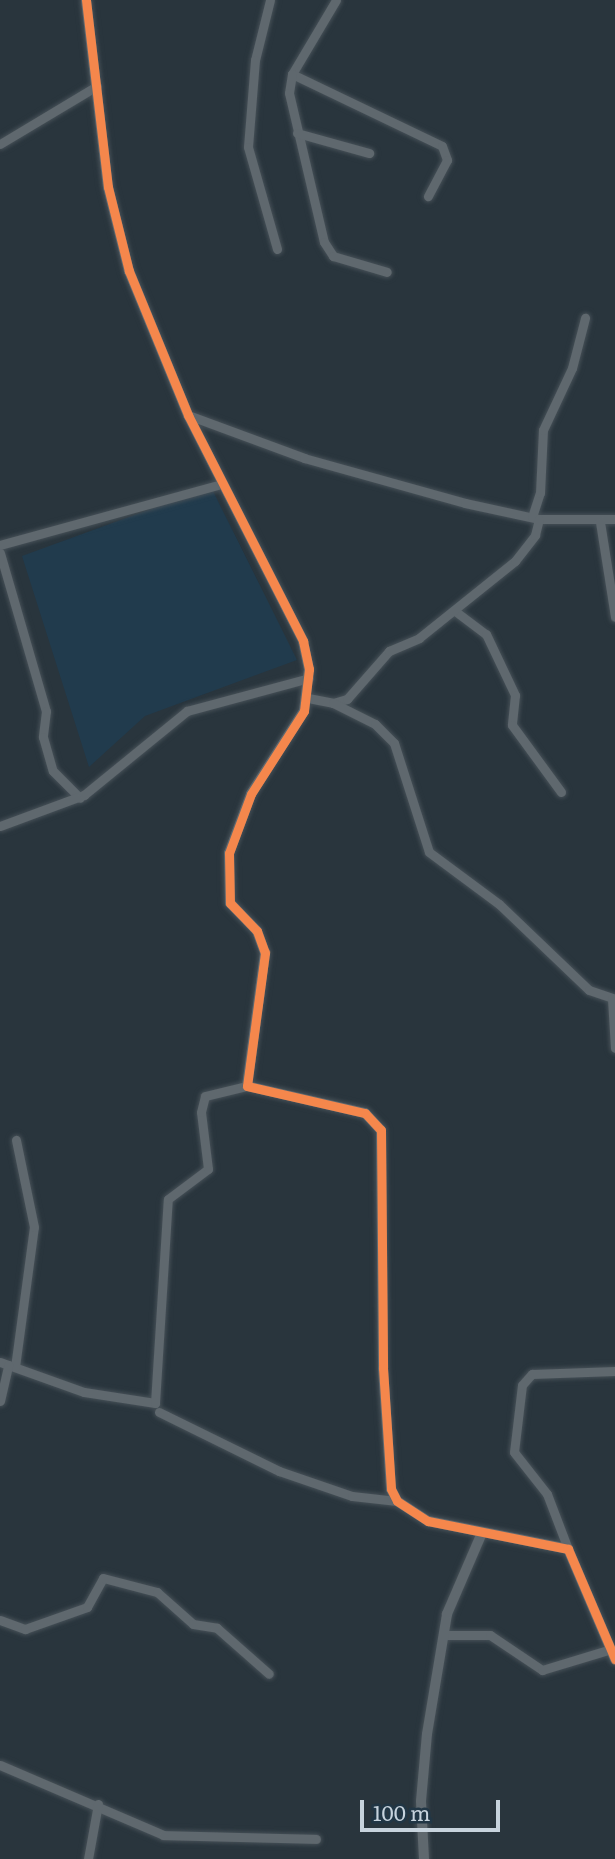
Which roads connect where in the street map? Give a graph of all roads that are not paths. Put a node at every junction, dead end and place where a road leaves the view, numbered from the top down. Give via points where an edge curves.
1 (86, 0) edge
2 (270, 0) edge
3 (336, 0) edge
4 (292, 74) junction
5 (97, 86) junction
6 (297, 133) junction
7 (0, 144) edge
8 (369, 153) dead end
9 (428, 196) dead end
10 (277, 249) dead end
11 (387, 272) dead end
12 (585, 318) dead end
13 (188, 415) junction
14 (221, 484) junction
15 (535, 518) junction
16 (615, 519) edge
17 (600, 522) junction
18 (0, 545) edge
19 (0, 553) edge
20 (455, 611) junction
21 (615, 617) edge
22 (309, 678) junction
23 (308, 698) junction
24 (333, 703) junction
25 (561, 792) dead end
26 (80, 798) junction
27 (0, 826) edge
28 (613, 999) edge
29 (615, 1048) edge
30 (247, 1086) junction
31 (16, 1140) dead end
32 (8, 1365) edge
33 (615, 1371) edge
34 (0, 1401) edge
35 (159, 1412) dead end
36 (397, 1501) junction
37 (481, 1535) junction
38 (568, 1549) junction
39 (0, 1620) edge
40 (443, 1635) junction
41 (613, 1654) edge
42 (269, 1674) dead end
43 (0, 1765) edge
44 (98, 1804) junction
45 (316, 1839) dead end
46 (88, 1859) edge
47 (424, 1859) edge

1 - 5 street
2 - 10 street via 255,60 248,147
3 - 4 street
4 - 6 street via 289,93
4 - 9 street via 442,146 447,160
5 - 7 street
5 - 13 street via 118,232 144,312
6 - 8 street
6 - 11 street via 329,252
12 - 15 street via 572,368 543,430
13 - 14 street
13 - 15 street via 304,458
14 - 18 street
14 - 22 street via 303,641
15 - 17 street
15 - 20 street via 521,554
16 - 17 street
17 - 21 street
19 - 26 street via 46,711 43,737 53,771
20 - 24 street via 419,638 389,651 355,692
20 - 25 street via 486,634 514,695 512,724
22 - 23 street
22 - 26 street via 187,711
23 - 24 street
23 - 30 street via 251,794 229,853 230,903 257,932 265,953
24 - 28 street via 374,724 400,752 429,852 499,904 589,990
26 - 27 street
28 - 29 street
30 - 32 street via 205,1096 201,1112 208,1170 168,1199 155,1345 157,1400 146,1406 104,1397
30 - 36 street via 365,1113 381,1130 383,1368 391,1489
31 - 32 street via 34,1227
32 - 34 street
33 - 38 street via 532,1374 522,1385 514,1452 547,1494
35 - 36 street via 279,1471 352,1496
36 - 37 street via 428,1521
37 - 38 street
37 - 40 street via 455,1590
38 - 41 street
39 - 42 street via 25,1629 87,1607 103,1578 157,1592 193,1624 217,1628
40 - 41 street via 490,1635 542,1670
40 - 47 street via 421,1801
43 - 44 street
44 - 45 street via 152,1831 179,1838
44 - 46 street

